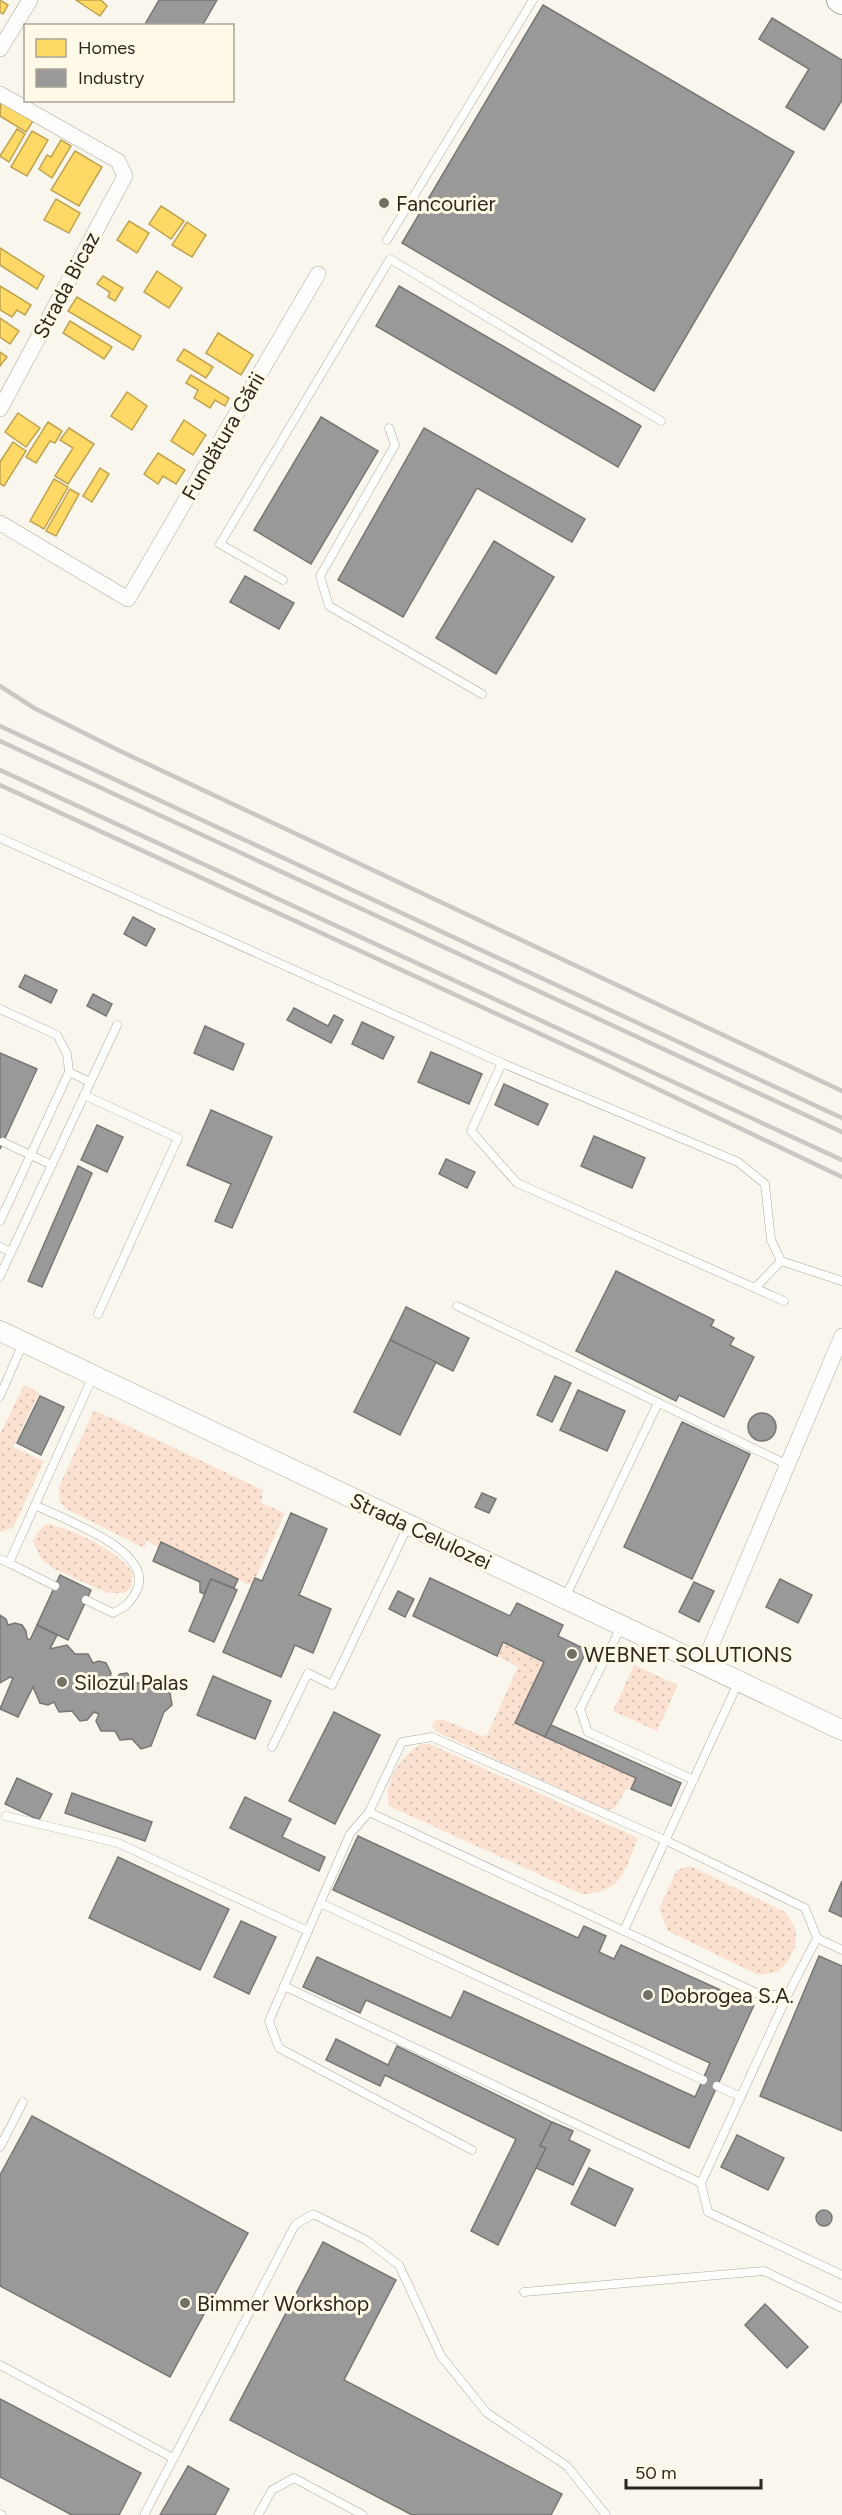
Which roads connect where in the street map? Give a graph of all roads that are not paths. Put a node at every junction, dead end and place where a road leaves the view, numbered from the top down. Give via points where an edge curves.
1 (30, 0) edge
2 (533, 0) edge
3 (0, 49) edge
4 (0, 94) edge
5 (387, 240) dead end
6 (318, 274) dead end
7 (0, 409) edge
8 (661, 421) dead end
9 (389, 428) dead end
10 (0, 523) edge
11 (283, 580) dead end
12 (482, 694) dead end
13 (0, 838) edge
14 (0, 1009) edge
15 (117, 1025) dead end
16 (502, 1063) junction
17 (69, 1072) junction
18 (90, 1082) junction
19 (84, 1095) junction
20 (3, 1142) dead end
21 (31, 1155) junction
22 (52, 1165) junction
23 (0, 1221) edge
24 (0, 1247) edge
25 (11, 1252) junction
26 (781, 1261) junction
27 (0, 1276) edge
28 (842, 1281) edge
29 (755, 1288) junction
30 (784, 1300) dead end
31 (457, 1306) dead end
32 (98, 1314) dead end
33 (0, 1331) edge
34 (842, 1336) edge
35 (24, 1342) junction
36 (94, 1375) junction
37 (0, 1396) edge
38 (658, 1403) junction
39 (788, 1465) junction
40 (35, 1505) junction
41 (408, 1525) junction
42 (0, 1559) edge
43 (9, 1563) junction
44 (55, 1586) dead end
45 (86, 1600) dead end
46 (565, 1600) junction
47 (621, 1627) junction
48 (703, 1665) junction
49 (738, 1682) junction
50 (842, 1730) edge
51 (272, 1747) dead end
52 (694, 1780) junction
53 (369, 1812) junction
54 (6, 1816) dead end
55 (666, 1841) junction
56 (320, 1903) junction
57 (624, 1930) junction
58 (308, 1931) junction
59 (817, 1938) junction
60 (842, 1950) edge
61 (284, 1986) junction
62 (788, 1994) junction
63 (703, 2080) dead end
64 (717, 2086) dead end
65 (741, 2097) junction
66 (23, 2102) dead end
67 (0, 2147) edge
68 (472, 2150) dead end
69 (701, 2183) junction
70 (842, 2275) edge
71 (524, 2292) dead end
72 (842, 2308) edge
73 (0, 2365) edge
74 (173, 2458) junction
75 (144, 2515) edge
76 (258, 2515) edge
77 (363, 2515) edge
78 (606, 2515) edge

1 - 3 street
2 - 5 lane
4 - 7 street, Strada Bicaz via 118,161 124,176
6 - 10 street, Fundătura Gării via 128,599
8 - 11 lane via 390,259 220,544
9 - 12 lane via 395,446 320,576 329,606
13 - 16 lane
14 - 17 lane via 57,1035 67,1054
15 - 18 lane
16 - 26 lane via 738,1162 765,1185 771,1240
16 - 29 lane via 471,1131 517,1183
17 - 18 lane
17 - 21 lane
18 - 19 lane
19 - 22 lane
19 - 32 lane via 178,1138
20 - 21 lane
21 - 22 lane
21 - 23 lane
22 - 25 lane
24 - 25 lane
25 - 27 lane
26 - 28 lane
26 - 29 lane
29 - 30 lane
31 - 38 lane
33 - 35 street, Strada Celulozei
34 - 39 street
35 - 36 street, Strada Celulozei
35 - 37 lane
36 - 40 lane
36 - 41 street, Strada Celulozei
38 - 39 lane
38 - 46 lane
39 - 48 street
40 - 43 lane
40 - 45 lane via 120,1547 137,1564 140,1585 128,1606 113,1613
41 - 46 street, Strada Celulozei
41 - 51 lane via 332,1684 308,1673
42 - 43 lane
43 - 44 lane
46 - 47 street, Strada Celulozei
47 - 48 street, Strada Celulozei
47 - 52 lane via 580,1709 588,1732
48 - 49 street, Strada Celulozei
49 - 50 street, Strada Celulozei
49 - 52 lane
52 - 55 lane
53 - 55 lane via 402,1742 432,1737
53 - 56 lane via 350,1834
53 - 57 lane
54 - 58 lane via 118,1844
55 - 57 lane
55 - 59 lane via 805,1908
56 - 58 lane
56 - 63 lane
57 - 62 lane via 761,1995
58 - 61 lane
59 - 60 lane
59 - 62 lane
61 - 68 lane via 269,2021 279,2048
61 - 69 lane
62 - 65 lane
64 - 65 lane
65 - 69 lane
66 - 67 lane
69 - 70 lane via 708,2212
71 - 72 lane via 764,2271
73 - 74 lane
74 - 75 lane
74 - 78 lane via 295,2225 313,2214 366,2240 399,2265 441,2356 487,2413 567,2466
76 - 77 lane via 272,2490 294,2478

